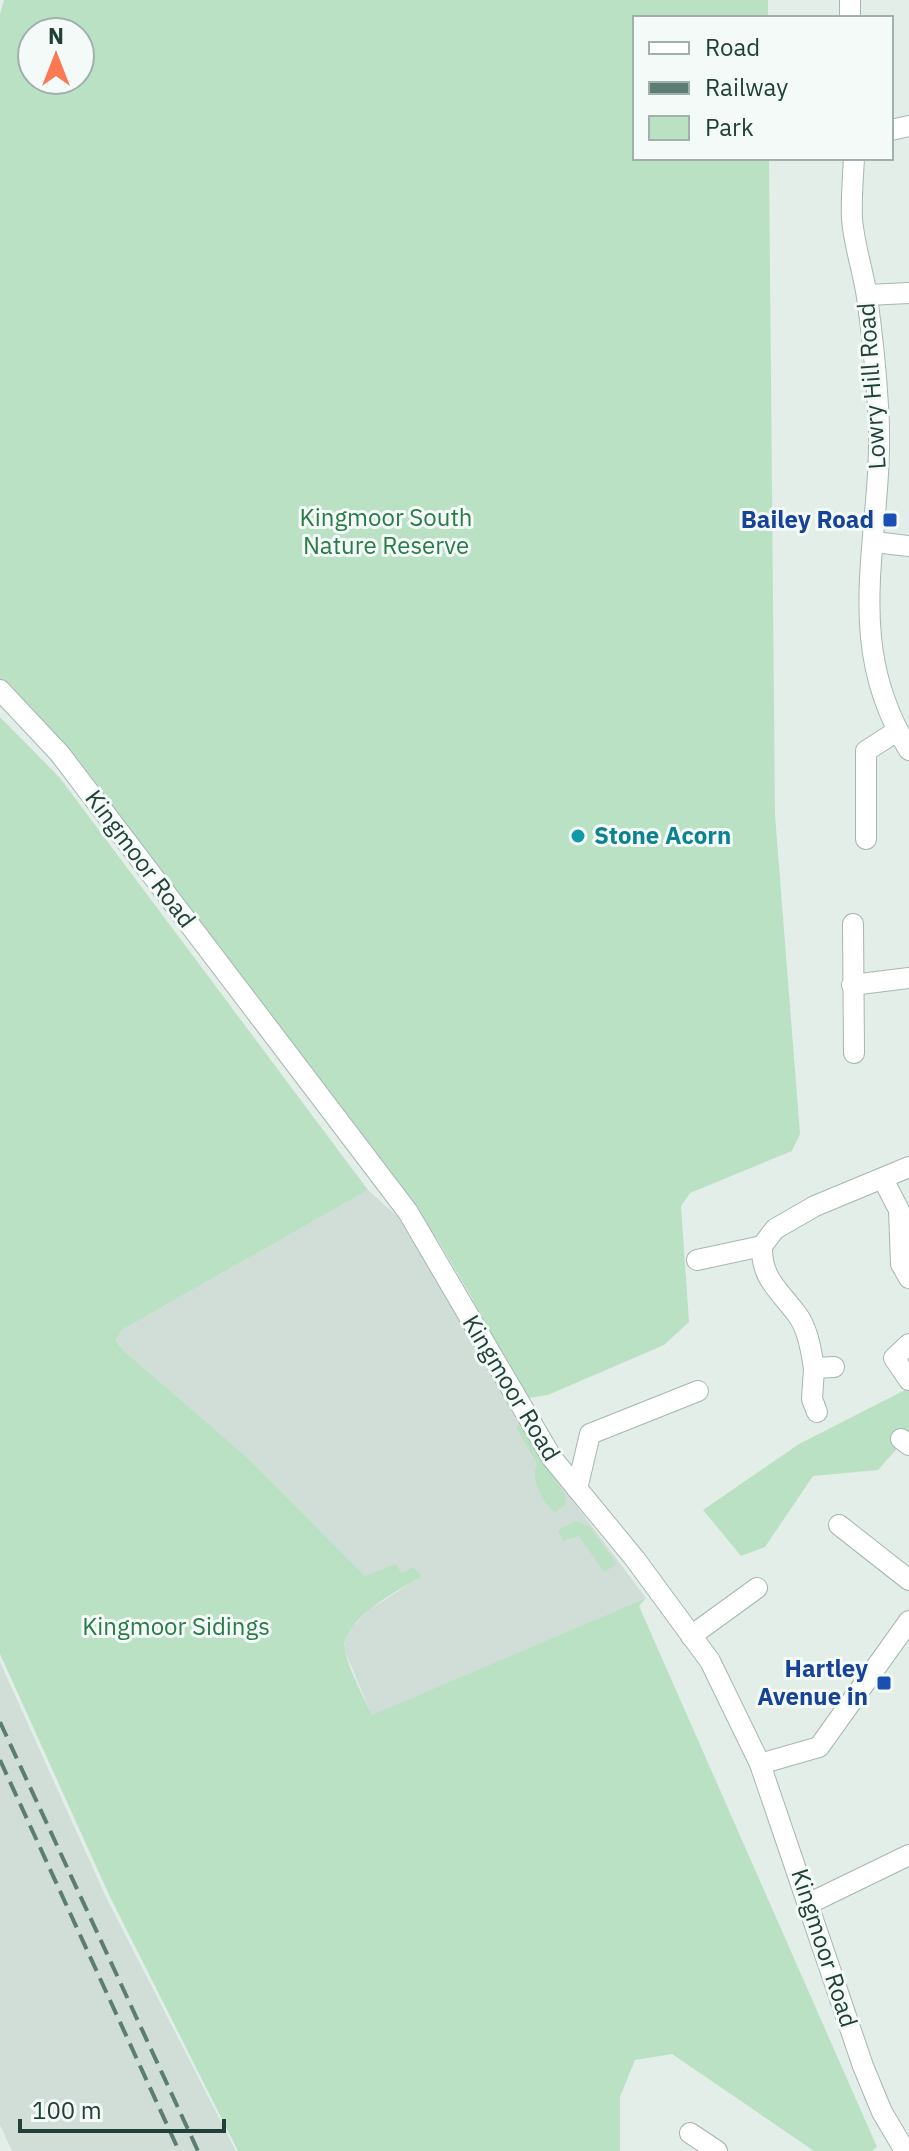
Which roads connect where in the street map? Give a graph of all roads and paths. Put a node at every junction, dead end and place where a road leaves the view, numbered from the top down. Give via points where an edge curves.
1 (854, 160) edge
2 (909, 293) edge
3 (867, 295) junction
4 (874, 542) junction
5 (909, 546) edge
6 (0, 690) edge
7 (897, 731) junction
8 (909, 750) edge
9 (866, 839) dead end
10 (853, 924) dead end
11 (909, 978) edge
12 (852, 985) junction
13 (854, 1053) dead end
14 (909, 1167) edge
15 (884, 1181) junction
16 (762, 1246) junction
17 (697, 1260) dead end
18 (909, 1278) edge
19 (909, 1344) edge
20 (909, 1380) edge
21 (698, 1391) dead end
22 (817, 1412) dead end
23 (577, 1489) junction
24 (839, 1525) dead end
25 (909, 1580) edge
26 (757, 1588) dead end
27 (909, 1621) edge
28 (691, 1636) junction
29 (760, 1764) junction
30 (909, 1855) edge
31 (810, 1903) junction
32 (690, 2133) dead end
33 (717, 2151) edge
34 (905, 2151) edge

1 - 3 street, Lowry Hill Road via 853,231
2 - 3 street
3 - 4 street, Lowry Hill Road via 879,409
4 - 5 street
4 - 7 street, Lowry Hill Road via 867,597 873,666
6 - 23 street, Kingmoor Road via 60,754 408,1212 523,1412
7 - 8 street, Lowry Hill Road
7 - 9 street via 866,751
10 - 12 street
11 - 12 street
12 - 13 street
14 - 15 street
15 - 16 street via 858,1185 815,1206 775,1229
15 - 18 street via 901,1219 900,1254
16 - 17 street
16 - 22 street via 761,1265 803,1325 824,1368 812,1399
19 - 20 street via 894,1358
21 - 23 street via 590,1434
23 - 28 street, Kingmoor Road
24 - 25 street
26 - 28 street
27 - 29 street via 819,1747
28 - 29 street, Kingmoor Road via 710,1661
29 - 31 street, Kingmoor Road
30 - 31 street
31 - 34 street, Kingmoor Road via 863,2066
32 - 33 street

